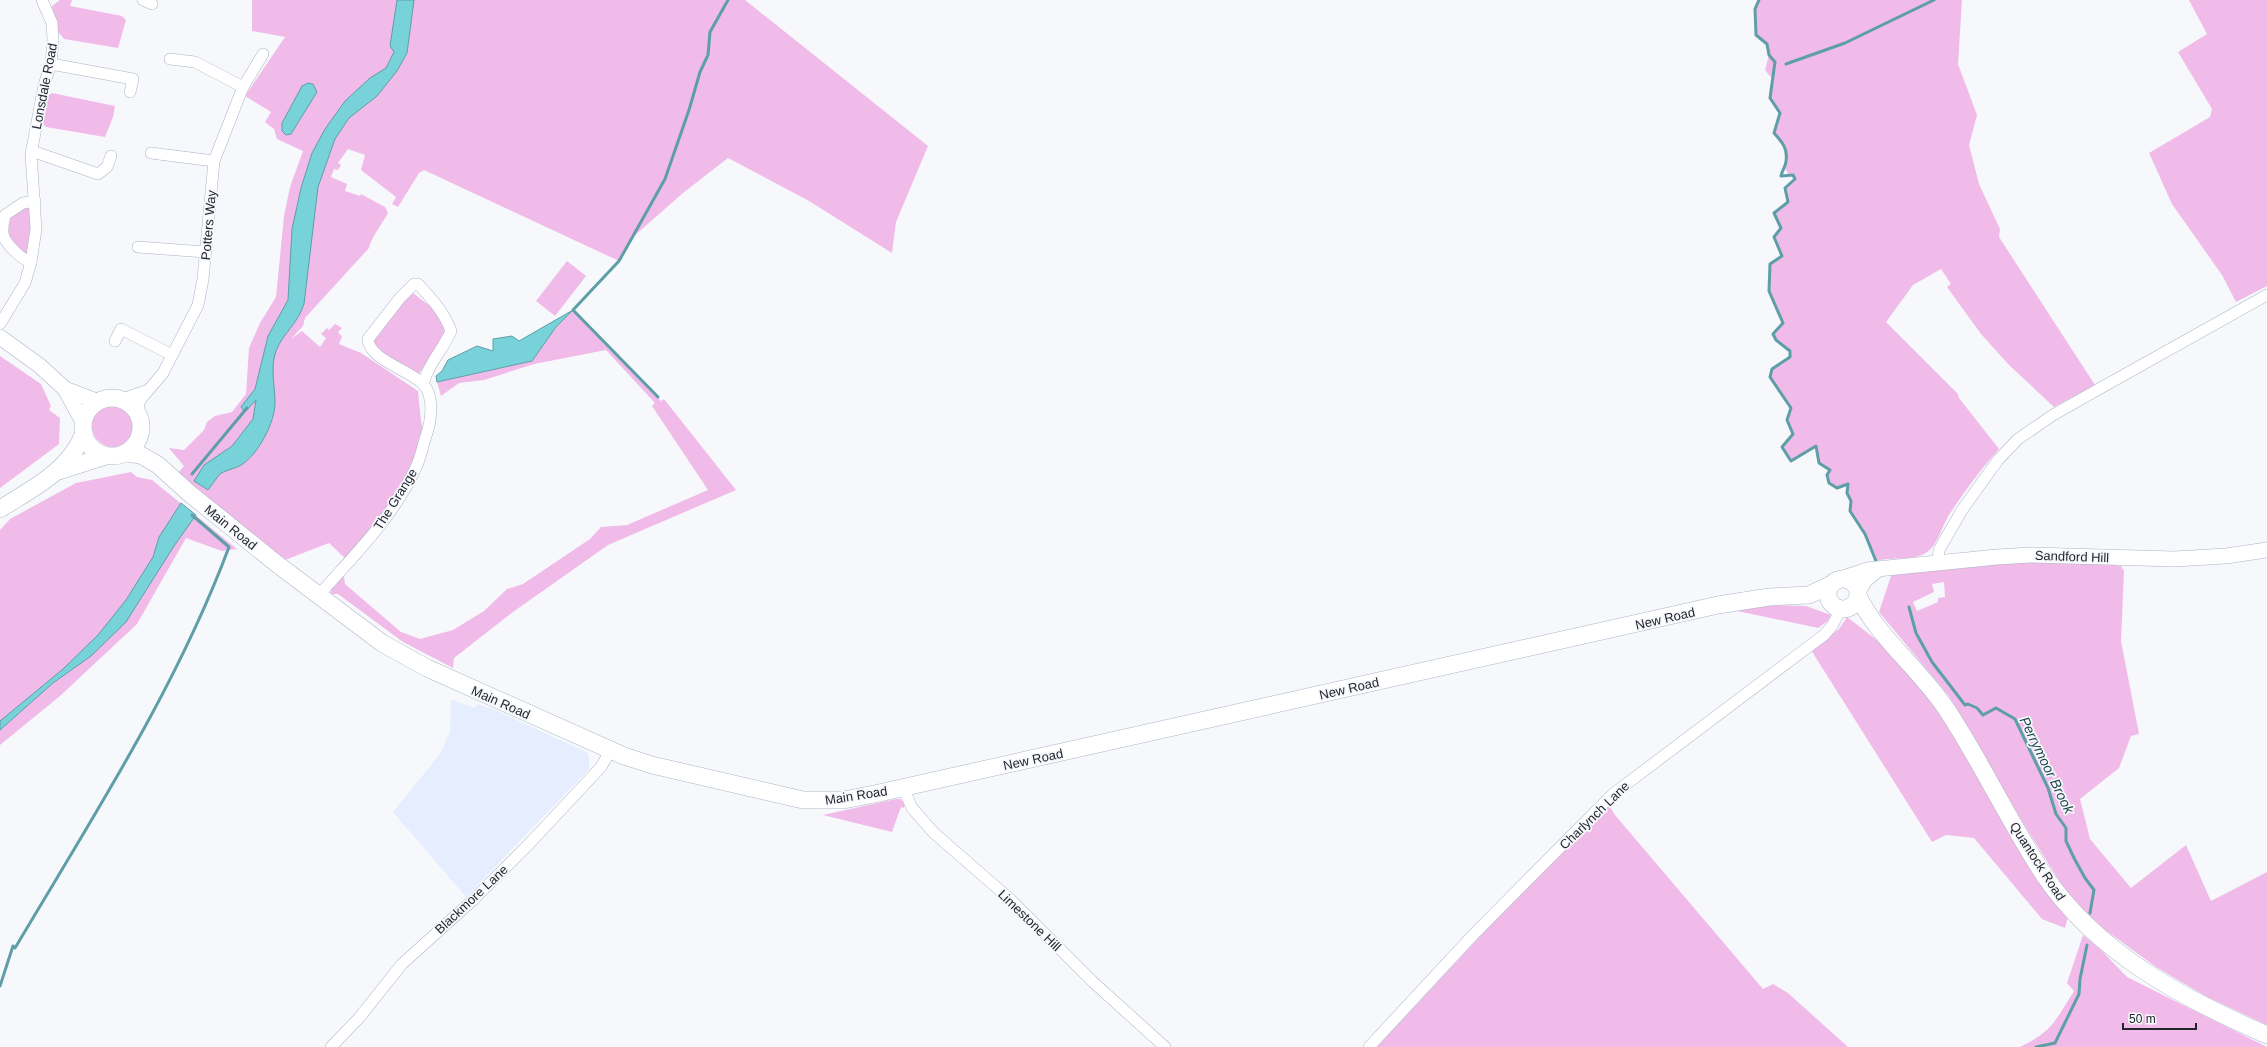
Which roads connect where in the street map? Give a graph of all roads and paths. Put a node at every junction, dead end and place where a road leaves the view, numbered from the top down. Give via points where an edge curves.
1 (46, 1) edge
2 (263, 54) dead end
3 (170, 59) dead end
4 (51, 64) junction
5 (243, 87) junction
6 (130, 92) dead end
7 (32, 151) junction
8 (151, 153) dead end
9 (111, 156) dead end
10 (214, 161) junction
11 (35, 201) junction
12 (138, 247) dead end
13 (205, 252) junction
14 (31, 262) junction
15 (2267, 295) edge
16 (0, 324) edge
17 (0, 337) edge
18 (115, 341) dead end
19 (172, 355) junction
20 (423, 384) junction
21 (65, 388) junction
22 (146, 391) junction
23 (122, 399) junction
24 (98, 402) junction
25 (139, 420) junction
26 (84, 428) junction
27 (127, 452) junction
28 (106, 456) junction
29 (158, 465) junction
30 (57, 472) junction
31 (0, 509) edge
32 (2267, 550) edge
33 (1938, 562) junction
34 (1877, 570) junction
35 (1837, 581) junction
36 (318, 596) junction
37 (1796, 597) junction
38 (1847, 602) junction
39 (610, 751) junction
40 (903, 787) junction
41 (2267, 1035) edge
42 (331, 1047) edge
43 (1165, 1047) edge
44 (1370, 1047) edge

1 - 4 street, Lonsdale Road via 52,23
2 - 5 street, Potters Way
3 - 5 street via 195,62
4 - 6 street via 133,78
4 - 7 street, Lonsdale Road via 44,85
5 - 10 street, Potters Way
7 - 9 street via 98,174 107,167
7 - 11 street, Lonsdale Road
8 - 10 street
10 - 13 street, Potters Way
11 - 14 street, Lonsdale Road via 36,229
11 - 14 street via 23,203 5,215 3,231 4,238
12 - 13 street
13 - 19 street, Potters Way via 198,305
14 - 16 street, Lonsdale Road via 25,283
15 - 33 street via 2053,415 2018,439 1998,460 1962,510 1939,550
17 - 21 main road
18 - 19 street via 121,329
19 - 22 street, Potters Way via 163,373
20 - 20 street via 371,350 368,345 368,340 414,284 418,284 438,306 451,331 446,343 428,368
20 - 36 street, The Grange via 430,403 431,420 416,465 394,505 367,543
21 - 24 main road
21 - 26 main road
22 - 23 street, Potters Way
22 - 25 street, Potters Way via 140,400
23 - 24 main road via 111,398
23 - 25 main road via 129,403
24 - 26 main road via 88,412
25 - 27 main road via 139,439
25 - 29 main road, Main Road
26 - 28 main road via 88,445
26 - 30 main road via 74,454
27 - 28 main road via 117,456
27 - 29 main road, Main Road via 142,455
28 - 30 main road
29 - 36 main road, Main Road via 189,493
30 - 31 main road
32 - 33 main road, Sandford Hill via 2226,556 2174,559 2030,555
33 - 34 main road, Sandford Hill
34 - 35 main road, Sandford Hill via 1859,572
34 - 38 main road
35 - 37 main road, New Road via 1821,591
35 - 38 main road via 1852,582
35 - 38 main road via 1828,595
36 - 39 main road, Main Road via 382,643 427,668
37 - 38 main road, New Road
37 - 40 main road, New Road via 1769,597 1718,605
38 - 41 main road, Quantock Road via 1873,620 1946,708 2036,861 2082,921 2123,956 2166,985
38 - 44 street, Charlynch Lane via 1824,634 1613,794 1472,936
39 - 40 main road, Main Road via 652,765 803,800 844,800
39 - 42 street, Blackmore Lane via 601,767 529,844 473,900 402,964 359,1018
40 - 43 street, Limestone Hill via 912,808 934,833 1011,900 1093,982

